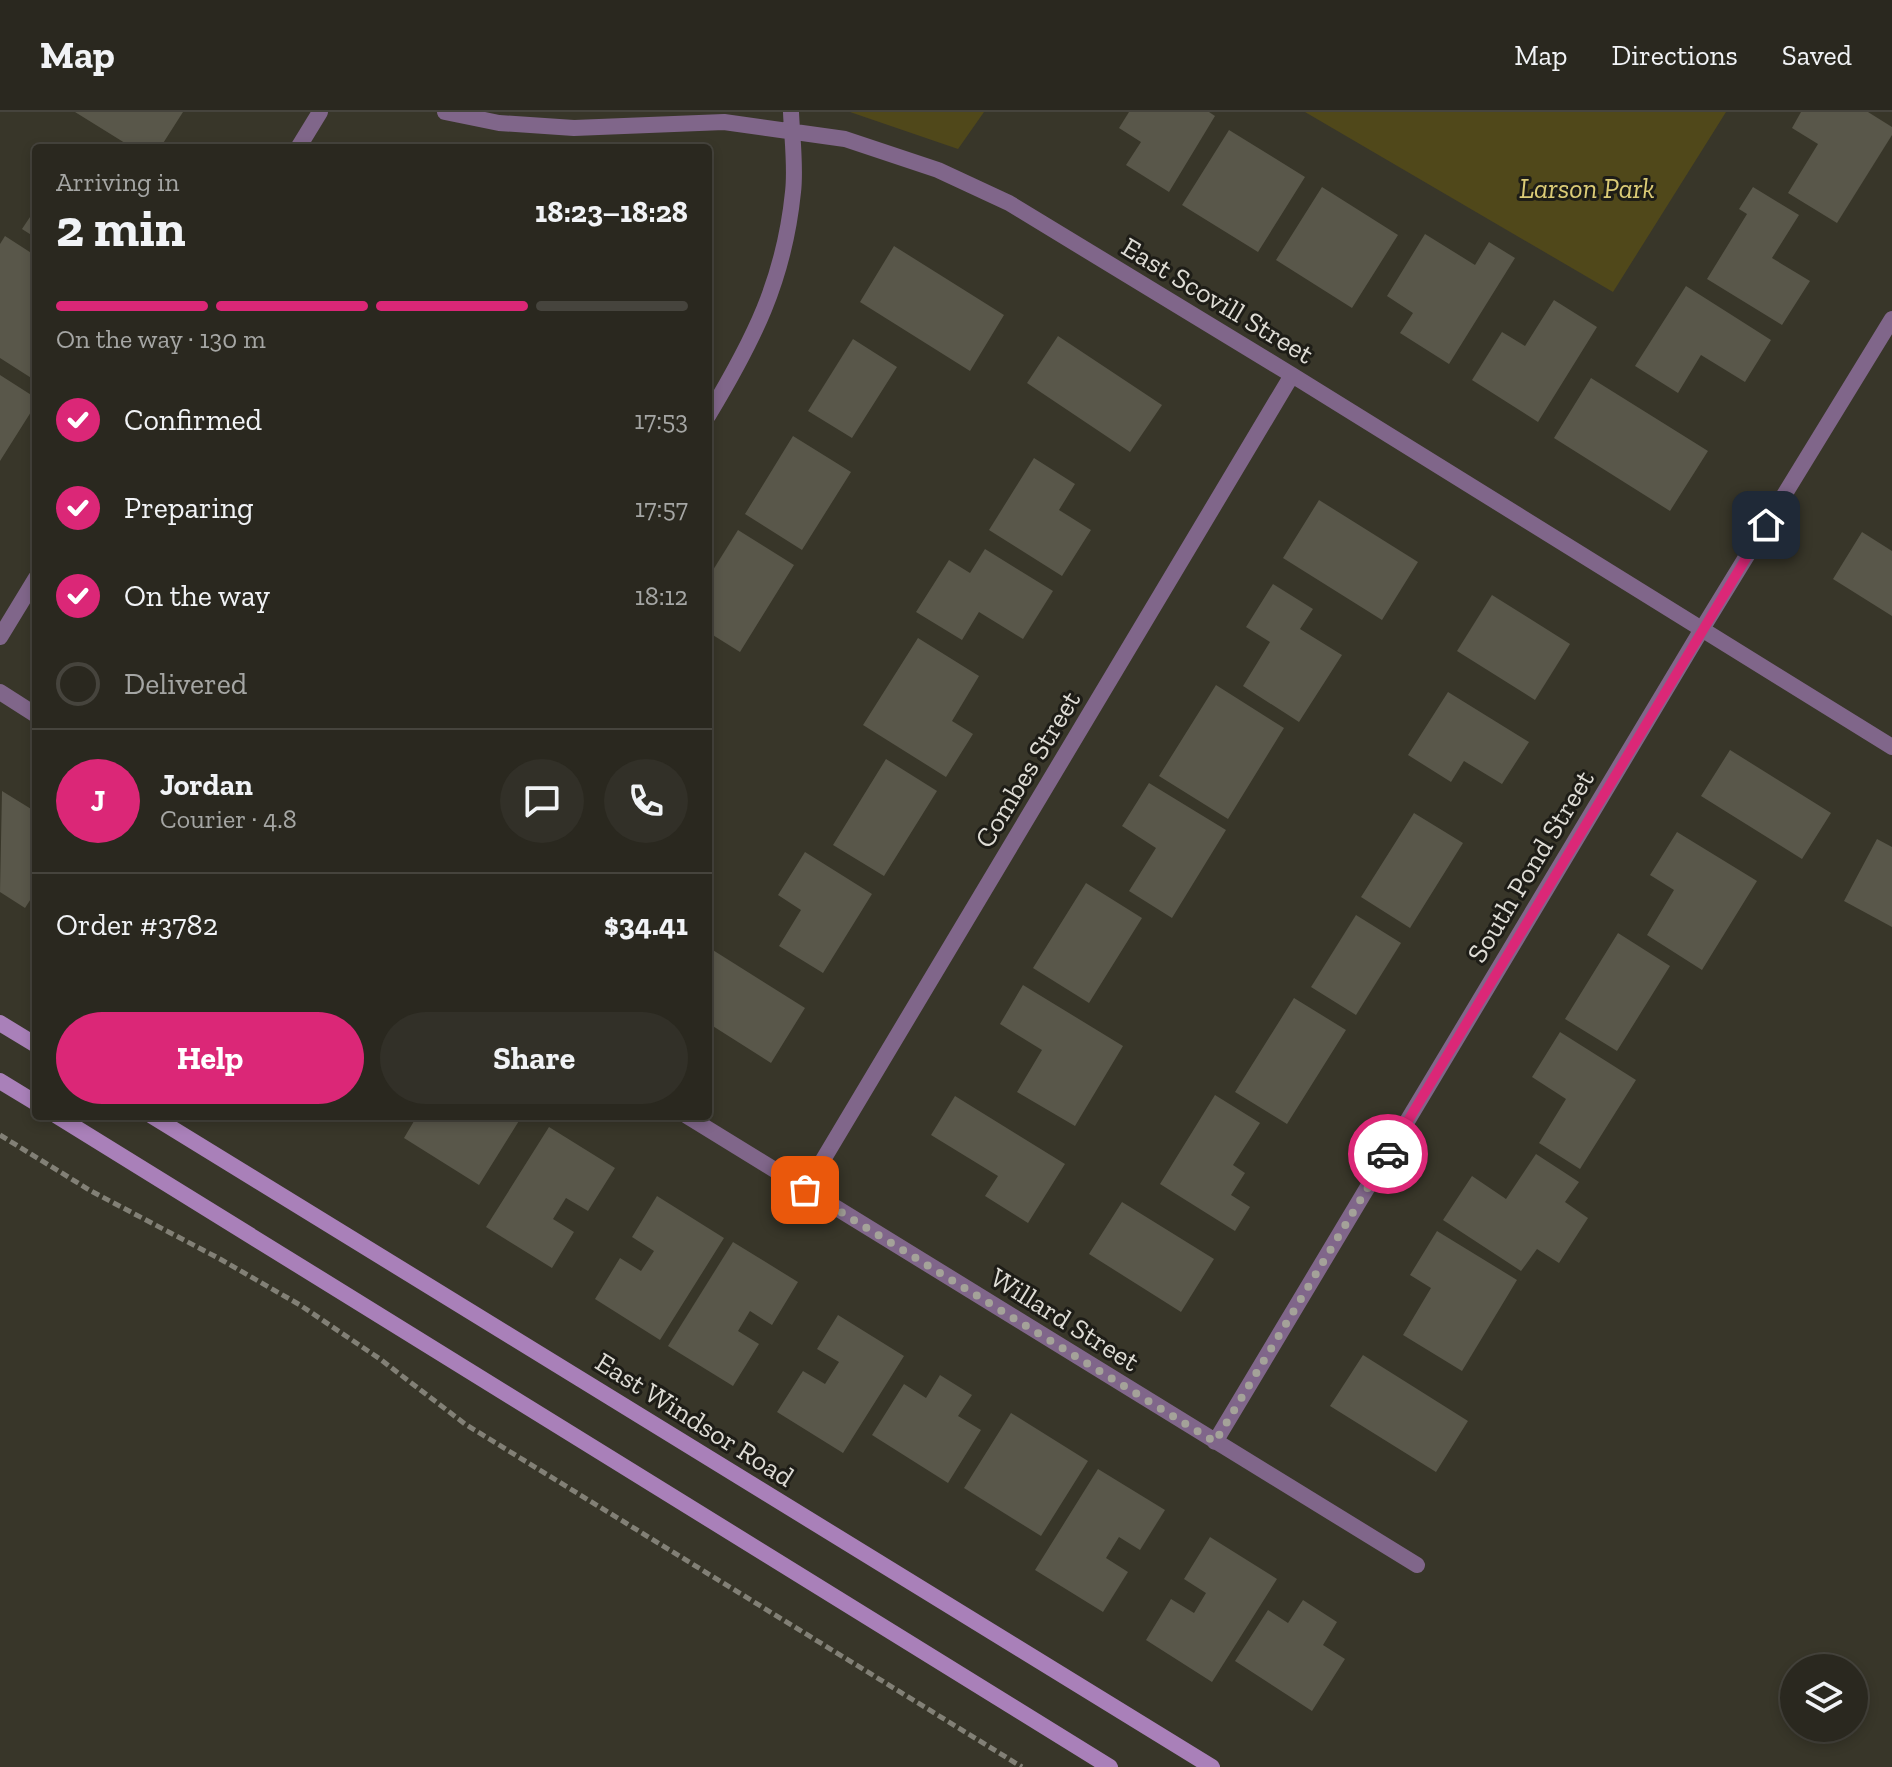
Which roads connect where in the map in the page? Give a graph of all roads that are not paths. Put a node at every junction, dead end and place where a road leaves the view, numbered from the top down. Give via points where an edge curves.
1 (320, 112) edge
2 (445, 112) edge
3 (791, 112) edge
4 (792, 132) junction
5 (300, 144) edge
6 (1892, 319) edge
7 (1292, 375) junction
8 (712, 409) edge
9 (32, 585) edge
10 (1702, 629) junction
11 (0, 637) edge
12 (0, 692) edge
13 (32, 712) edge
14 (1892, 747) edge
15 (0, 1023) edge
16 (32, 1043) edge
17 (0, 1081) edge
18 (32, 1101) edge
19 (63, 1120) edge
20 (159, 1120) edge
21 (693, 1120) edge
22 (805, 1190) junction
23 (1215, 1442) junction
24 (1417, 1565) dead end
25 (1110, 1767) edge
26 (1212, 1767) edge

1 - 5 street
2 - 4 street, East Scovill Street via 499,123 574,128 724,122
3 - 4 street
4 - 7 street, East Scovill Street via 865,145 938,170 1009,203
4 - 8 street via 794,189 783,258 767,308
6 - 10 street, South Pond Street
7 - 10 street, East Scovill Street
7 - 22 street, Combes Street
9 - 11 street
10 - 14 street, East Scovill Street
10 - 23 street, South Pond Street
12 - 13 street
15 - 16 main road
17 - 18 main road
19 - 25 main road
20 - 26 main road, East Windsor Road
21 - 22 street, Willard Street
22 - 23 street, Willard Street
23 - 24 street, Willard Street

